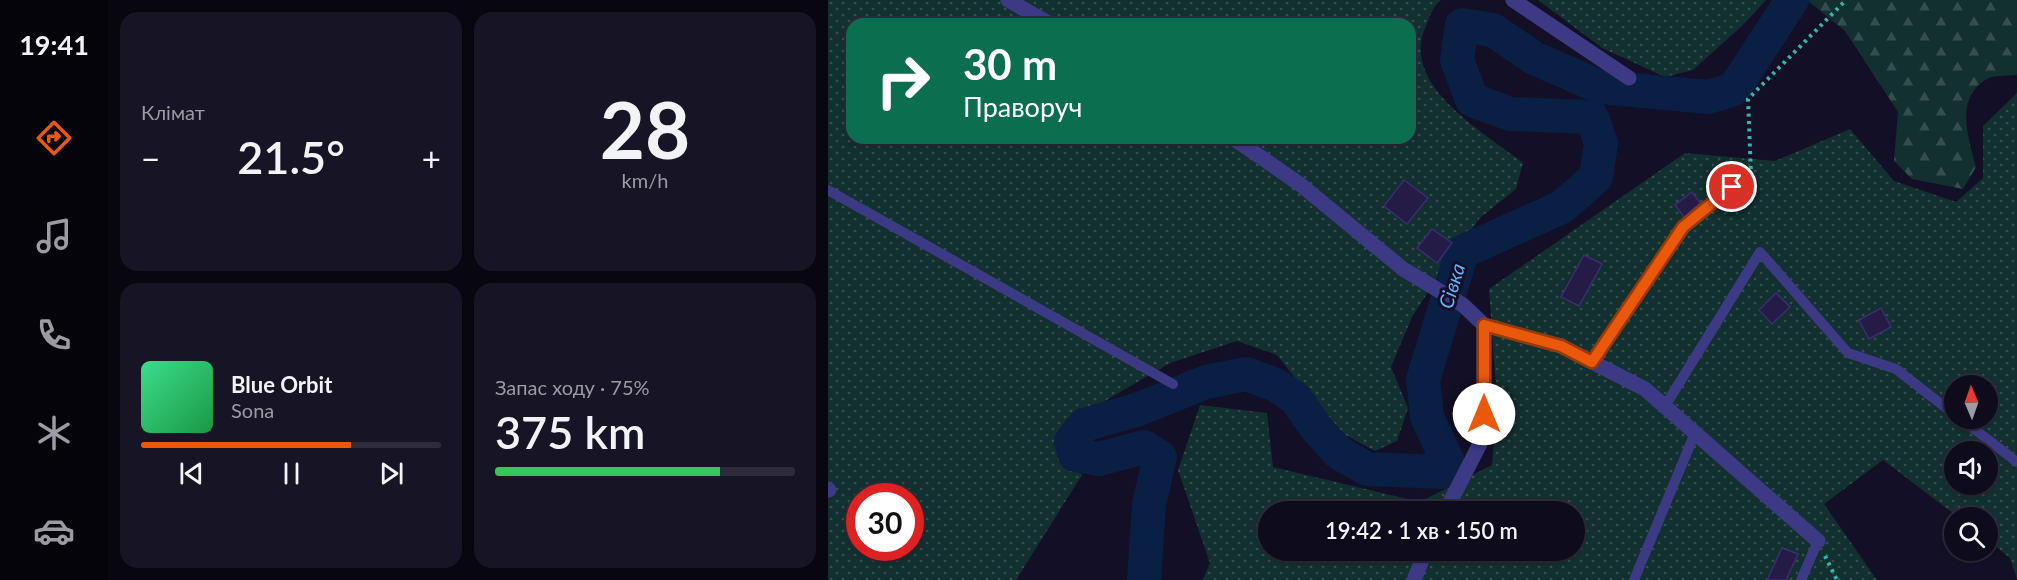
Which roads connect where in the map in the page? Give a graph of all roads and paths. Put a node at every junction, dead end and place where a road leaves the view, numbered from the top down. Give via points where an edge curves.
1 (1008, 0) edge
2 (1513, 0) edge
3 (1846, 0) edge
4 (1040, 18) edge
5 (1629, 78) dead end
6 (1242, 144) edge
7 (1732, 187) joint
8 (828, 189) edge
9 (1484, 325) junction
10 (1592, 362) junction
11 (1173, 384) dead end
12 (1665, 406) junction
13 (1944, 406) edge
14 (1976, 429) edge
15 (1695, 433) junction
16 (2015, 456) edge
17 (1452, 501) edge
18 (1818, 541) joint
19 (1422, 561) edge
20 (1414, 580) edge
21 (1634, 580) edge
22 (1801, 580) edge

1 - 4 street
2 - 5 street
3 - 7 path via 1748,99 1750,174
6 - 9 street via 1301,185 1403,269 1463,305
7 - 10 lane via 1683,227
8 - 11 lane
9 - 10 street via 1561,346
9 - 17 street via 1484,436
10 - 12 street via 1645,389
12 - 13 lane via 1760,252 1848,353 1896,369
12 - 15 street
14 - 16 lane
15 - 18 street
15 - 21 lane
18 - 22 lane
19 - 20 street

